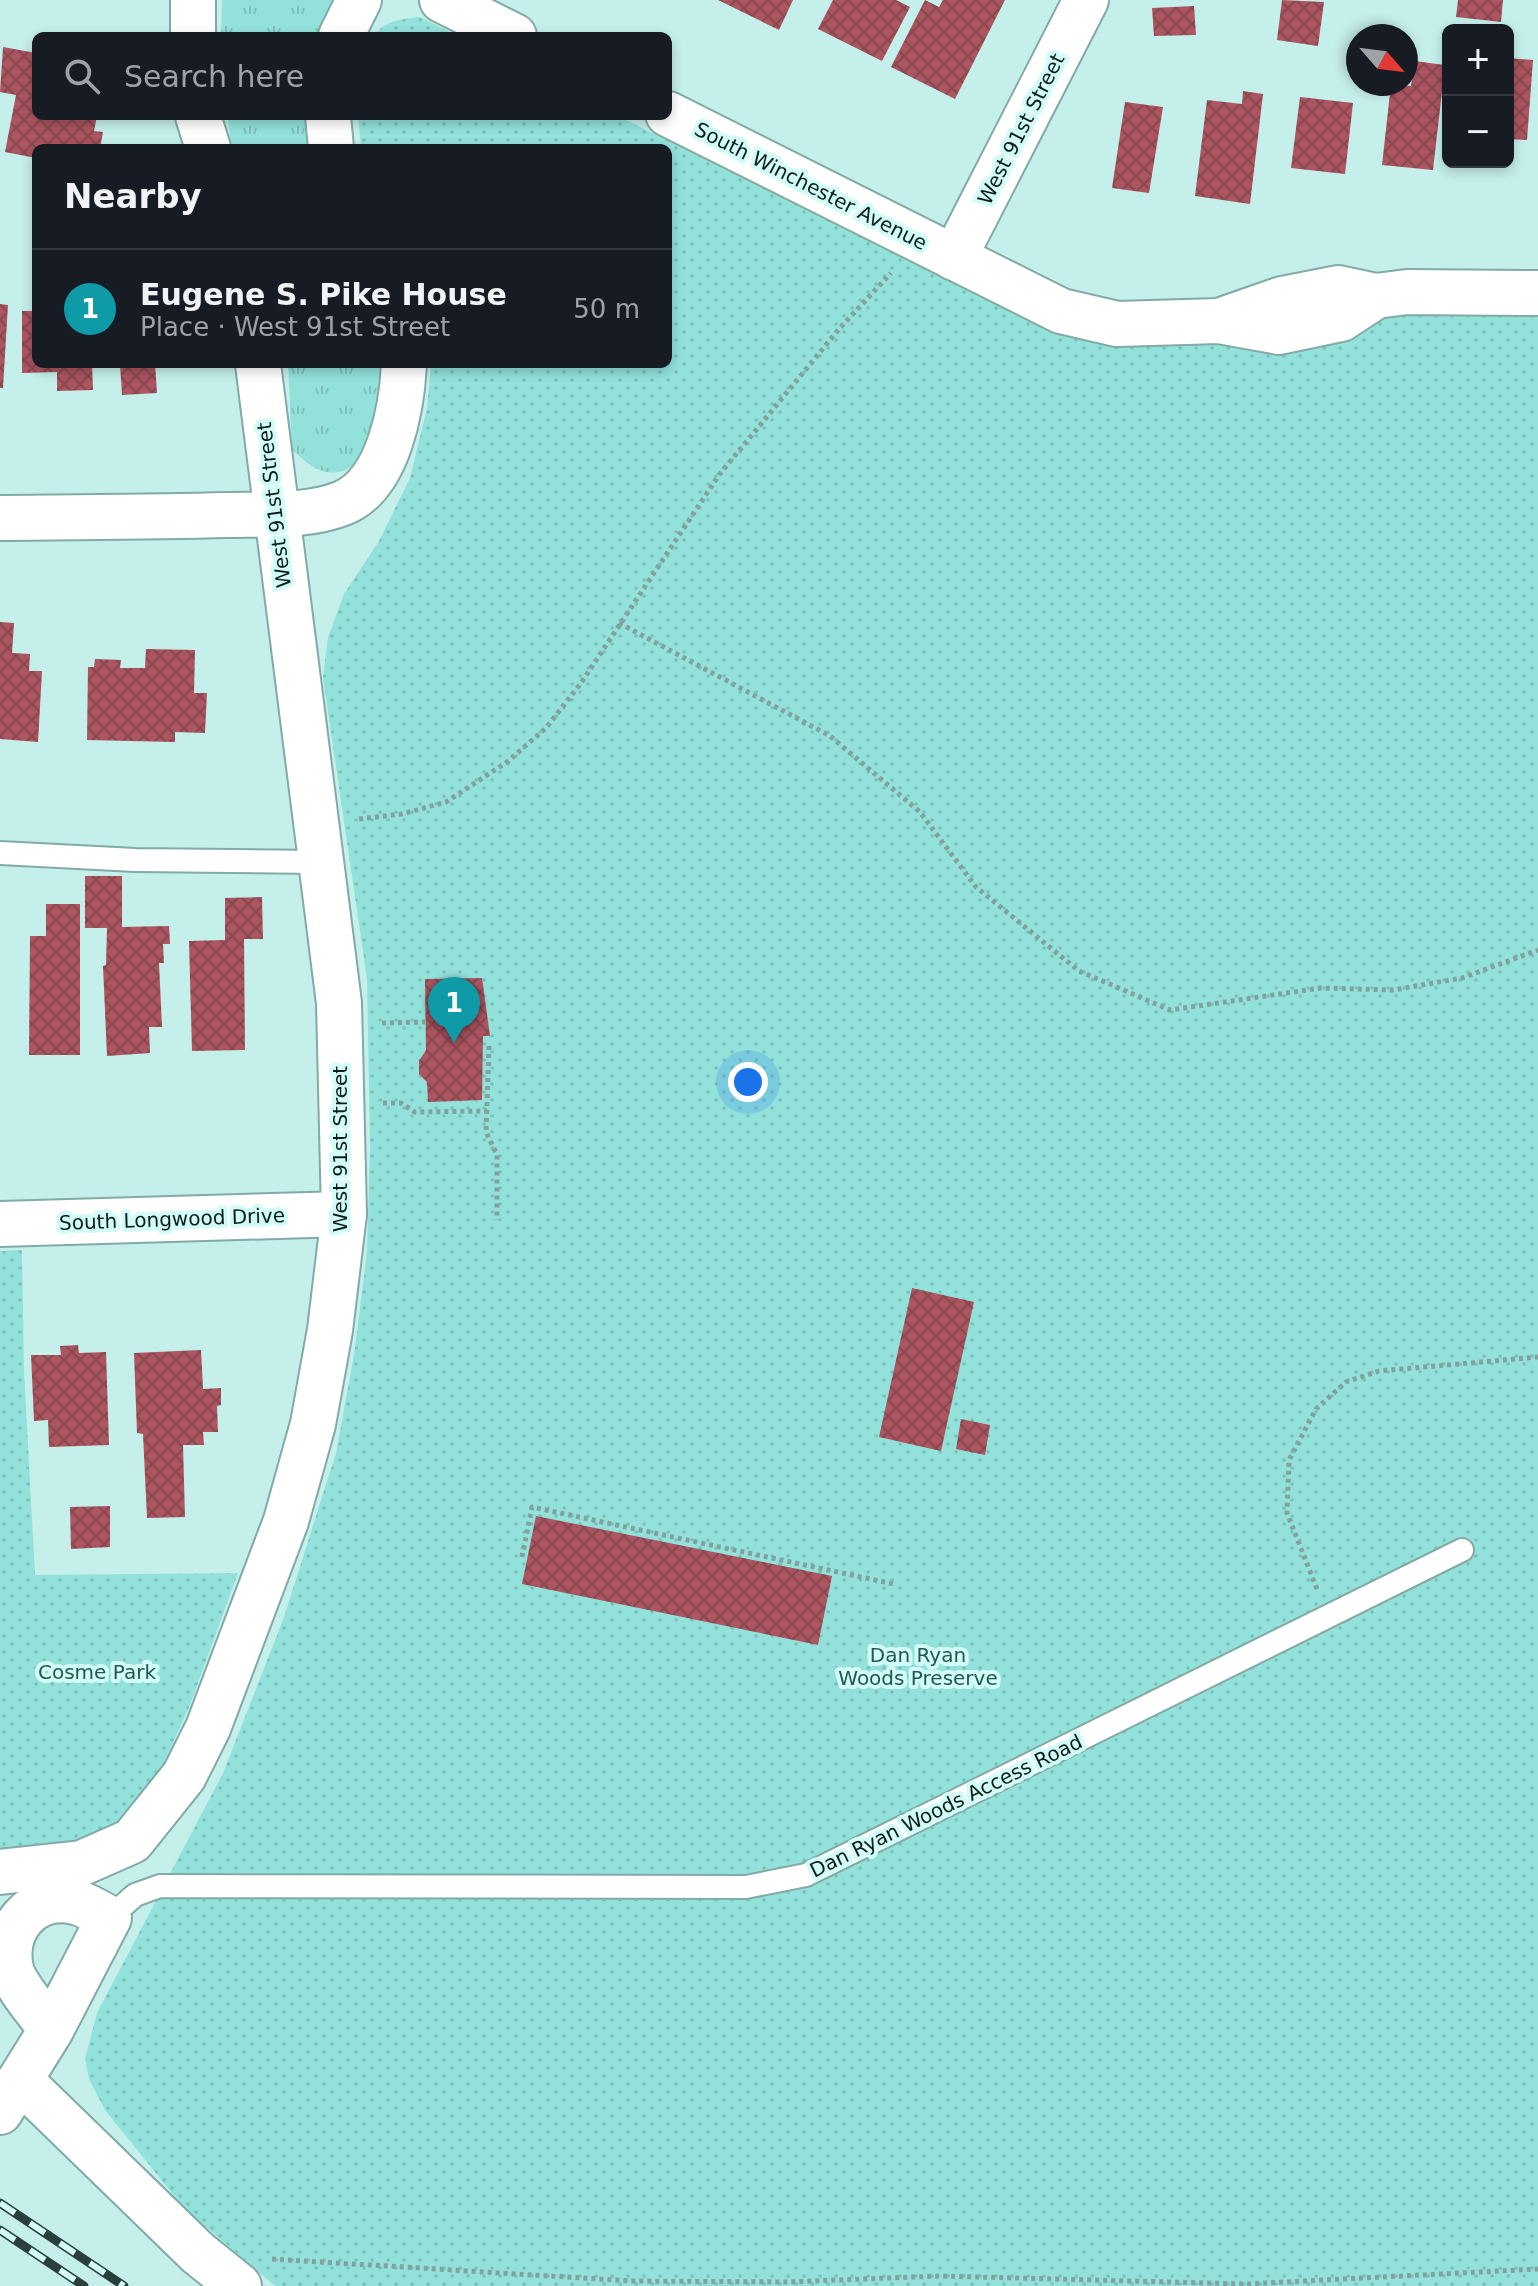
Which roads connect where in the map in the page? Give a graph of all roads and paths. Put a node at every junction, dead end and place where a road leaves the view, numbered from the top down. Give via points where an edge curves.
1 (193, 0) edge
2 (359, 0) edge
3 (442, 0) edge
4 (1086, 0) edge
5 (193, 32) edge
6 (343, 32) edge
7 (506, 32) edge
8 (672, 116) edge
9 (199, 120) edge
10 (328, 120) edge
11 (207, 144) edge
12 (331, 144) edge
13 (954, 258) junction
14 (893, 269) dead end
15 (1538, 293) edge
16 (258, 368) edge
17 (404, 368) edge
18 (275, 514) junction
19 (0, 518) edge
20 (619, 623) junction
21 (362, 818) dead end
22 (0, 853) edge
23 (319, 862) junction
24 (1538, 950) edge
25 (489, 1046) dead end
26 (341, 1103) junction
27 (487, 1111) junction
28 (344, 1214) junction
29 (497, 1220) dead end
30 (0, 1224) edge
31 (1538, 1357) edge
32 (1462, 1550) dead end
33 (522, 1557) dead end
34 (894, 1584) dead end
35 (1328, 1616) junction
36 (0, 1872) edge
37 (109, 1918) junction
38 (51, 2030) junction
39 (10, 2096) edge
40 (198, 2253) junction
41 (1538, 2269) edge
42 (239, 2286) edge

1 - 5 street
2 - 6 street
3 - 7 street
4 - 13 street, West 91st Street
8 - 13 street, South Winchester Avenue
9 - 11 street
10 - 12 street
13 - 15 street, South Winchester Avenue via 1061,311 1117,324 1219,321 1282,299 1338,288 1376,296
14 - 20 path via 719,475
16 - 18 street, West 91st Street
17 - 18 street via 388,453 364,487 344,503
18 - 19 street
18 - 23 street, West 91st Street
20 - 21 path via 546,728 507,762 446,802
20 - 24 path via 830,736 920,812 976,887 1079,971 1170,1010 1321,988 1393,990 1462,978
22 - 23 lane
23 - 26 street, West 91st Street via 339,1003
25 - 27 path
26 - 27 path via 401,1103 415,1112
26 - 28 street, West 91st Street
27 - 29 path via 486,1132 497,1155
28 - 30 street, South Longwood Drive
28 - 36 street, West 91st Street via 313,1424 286,1521 208,1728 184,1776 132,1841 82,1863
31 - 35 path via 1379,1371 1346,1382 1316,1409 1289,1460 1287,1513
32 - 35 lane, Dan Ryan Woods Access Road
33 - 34 path via 532,1507
35 - 37 lane, Dan Ryan Woods Access Road via 806,1875 746,1887 160,1886 135,1895
37 - 38 street
37 - 38 street via 76,1902 51,1901 31,1906 15,1922 7,1948 12,1973
38 - 39 street
39 - 40 street
40 - 41 path via 647,2281 939,2276 1246,2284
40 - 42 street

